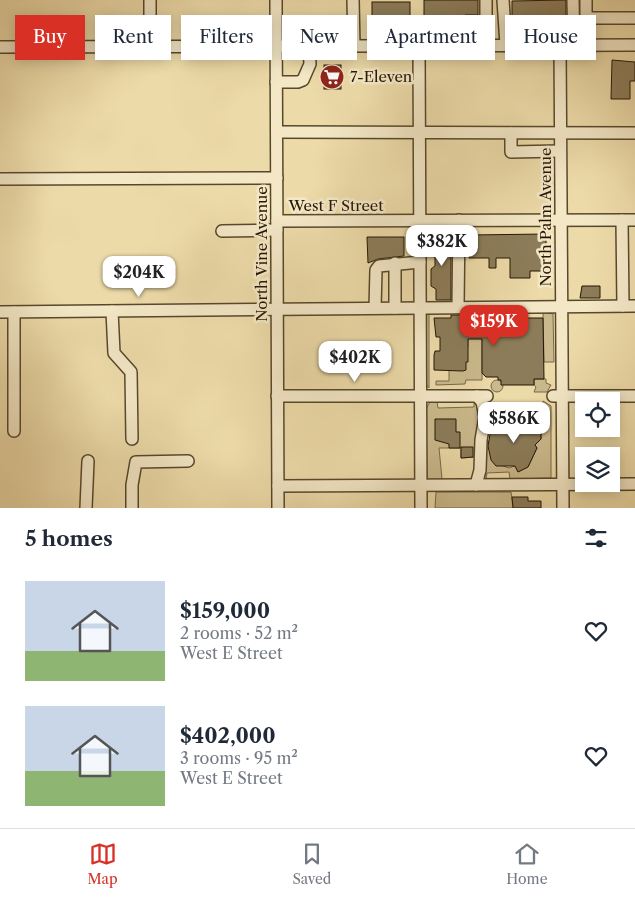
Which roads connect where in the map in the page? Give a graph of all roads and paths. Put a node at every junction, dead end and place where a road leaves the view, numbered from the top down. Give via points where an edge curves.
1 (150, 0) edge
2 (276, 0) edge
3 (353, 0) edge
4 (486, 0) edge
5 (504, 0) edge
6 (573, 0) edge
7 (586, 0) edge
8 (150, 15) edge
9 (353, 15) edge
10 (486, 15) edge
11 (575, 15) edge
12 (586, 15) edge
13 (596, 18) edge
14 (635, 18) edge
15 (505, 22) edge
16 (276, 45) junction
17 (282, 45) edge
18 (596, 45) edge
19 (635, 45) edge
20 (95, 46) edge
21 (171, 46) edge
22 (0, 47) edge
23 (310, 60) edge
24 (419, 60) edge
25 (560, 60) edge
26 (276, 82) junction
27 (276, 132) junction
28 (511, 133) junction
29 (560, 133) junction
30 (635, 133) edge
31 (419, 134) junction
32 (560, 151) junction
33 (277, 178) junction
34 (0, 179) edge
35 (420, 220) junction
36 (459, 220) junction
37 (622, 220) junction
38 (635, 220) edge
39 (561, 221) junction
40 (277, 226) junction
41 (222, 231) dead end
42 (420, 262) junction
43 (395, 263) junction
44 (561, 306) junction
45 (622, 306) junction
46 (635, 306) edge
47 (420, 307) junction
48 (458, 307) junction
49 (375, 308) junction
50 (395, 308) junction
51 (277, 310) junction
52 (112, 311) junction
53 (0, 312) edge
54 (14, 312) junction
55 (277, 396) junction
56 (420, 396) junction
57 (558, 396) junction
58 (635, 396) edge
59 (14, 431) dead end
60 (132, 439) dead end
61 (88, 461) dead end
62 (188, 461) dead end
63 (635, 484) edge
64 (420, 485) junction
65 (476, 485) junction
66 (562, 485) junction
67 (278, 486) junction
68 (86, 508) edge
69 (132, 508) edge
70 (278, 508) edge
71 (421, 508) edge
72 (563, 508) edge

1 - 8 street
2 - 16 street, North Vine Avenue
3 - 9 street
4 - 10 street
5 - 15 street
6 - 11 street
7 - 12 street
13 - 14 street
16 - 17 street
16 - 21 street
16 - 26 street, North Vine Avenue
18 - 19 street
20 - 22 street
23 - 26 street via 303,80
24 - 31 street
25 - 29 street, North Palm Avenue
26 - 27 street, North Vine Avenue
27 - 31 street
27 - 33 street, North Vine Avenue
28 - 29 street
28 - 31 street
28 - 32 street via 511,152
29 - 30 street
29 - 32 street, North Palm Avenue
31 - 35 street
32 - 39 street, North Palm Avenue
33 - 34 street, West F Street
33 - 40 street, North Vine Avenue
35 - 36 street, West F Street
35 - 40 street, West F Street
35 - 42 street
36 - 39 street, West F Street
36 - 48 street
37 - 38 street, West F Street
37 - 39 street, West F Street
37 - 45 street
39 - 44 street, North Palm Avenue
40 - 41 street, West F Street
40 - 51 street, North Vine Avenue
42 - 43 street
42 - 47 street
43 - 49 street via 379,266 376,270
43 - 50 street
44 - 45 street
44 - 48 street
44 - 57 street, North Palm Avenue
45 - 46 street
47 - 48 street
47 - 50 street
47 - 56 street
49 - 50 street
49 - 51 street
51 - 52 street
51 - 55 street, North Vine Avenue
52 - 54 street
52 - 60 street via 114,354 131,372
53 - 54 street
54 - 59 street
55 - 56 street
55 - 67 street, North Vine Avenue
56 - 64 street
56 - 65 street via 482,396 485,417
57 - 58 street
57 - 66 street, North Palm Avenue
61 - 68 street
62 - 69 street via 136,462
63 - 66 street
64 - 65 street
64 - 67 street
64 - 71 street
65 - 66 street
66 - 72 street, North Palm Avenue
67 - 70 street, North Vine Avenue

